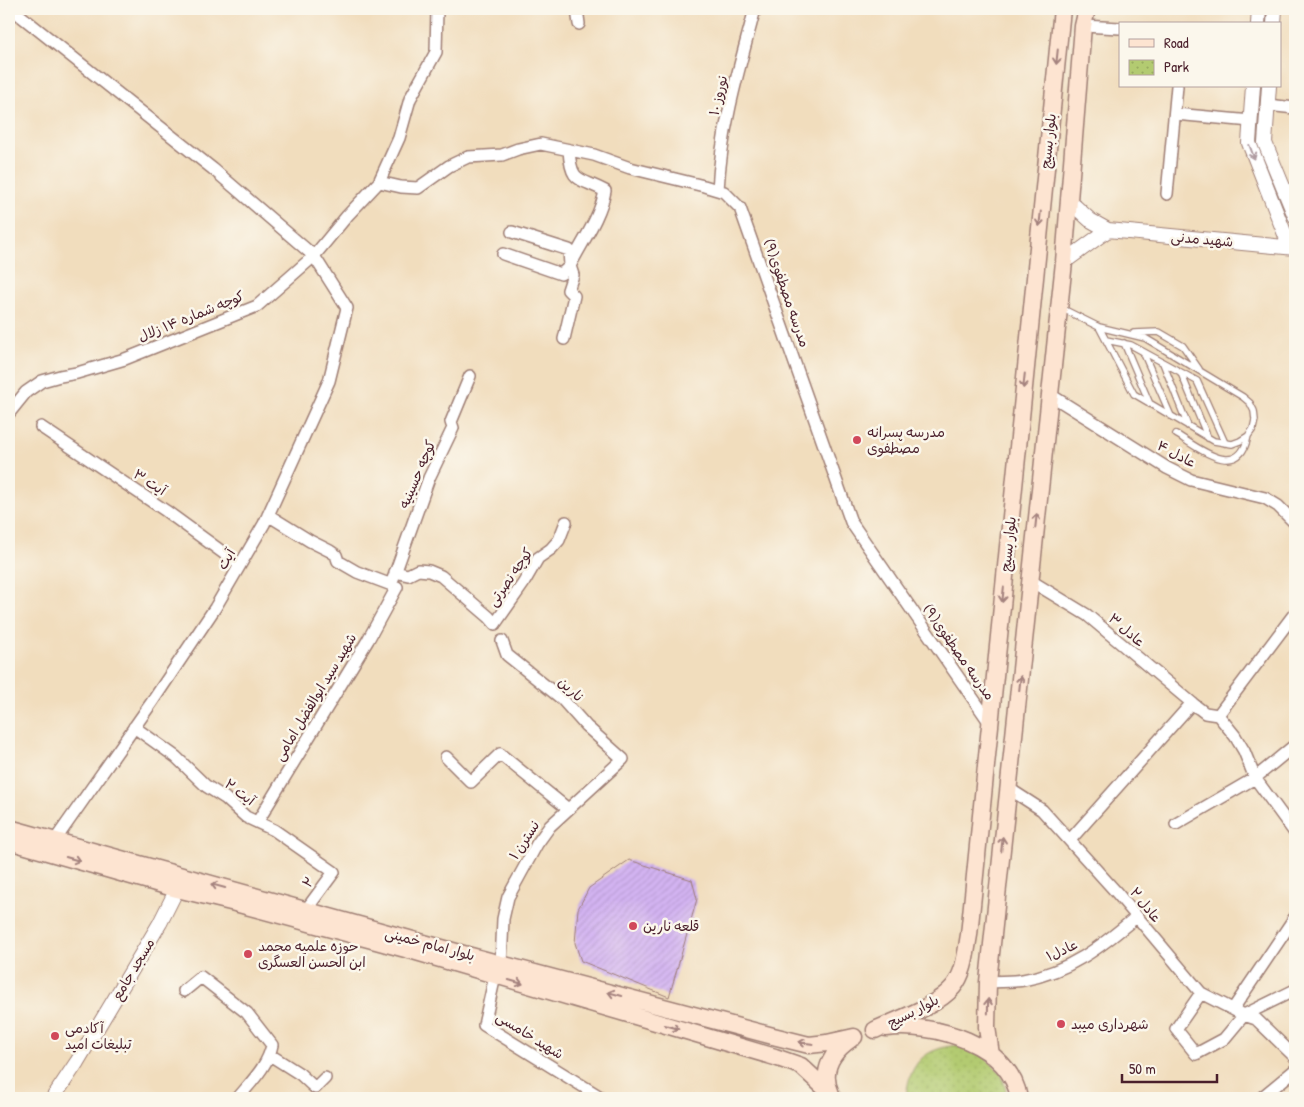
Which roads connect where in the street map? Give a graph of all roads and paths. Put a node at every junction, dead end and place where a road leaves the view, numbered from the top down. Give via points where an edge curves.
1 (12, 9) edge
2 (437, 9) edge
3 (576, 9) edge
4 (755, 9) edge
5 (1062, 9) edge
6 (1087, 9) edge
7 (1259, 9) edge
8 (1275, 9) edge
9 (1258, 22) edge
10 (1274, 22) edge
11 (579, 24) dead end
12 (1084, 26) junction
13 (1119, 28) edge
14 (1178, 88) edge
15 (1253, 88) edge
16 (1269, 88) edge
17 (1267, 105) junction
18 (1295, 108) edge
19 (1175, 114) junction
20 (1251, 121) junction
21 (569, 150) junction
22 (379, 182) junction
23 (718, 190) junction
24 (1168, 194) dead end
25 (1068, 200) junction
26 (1295, 216) edge
27 (1108, 230) junction
28 (512, 232) dead end
29 (1292, 247) edge
30 (503, 254) dead end
31 (314, 256) junction
32 (1064, 262) junction
33 (570, 266) junction
34 (1059, 307) junction
35 (1099, 327) junction
36 (1127, 333) junction
37 (564, 338) dead end
38 (1106, 340) junction
39 (1124, 344) junction
40 (1143, 352) junction
41 (1163, 363) junction
42 (1200, 371) junction
43 (1181, 373) junction
44 (470, 376) dead end
45 (1049, 394) junction
46 (1150, 404) junction
47 (9, 413) edge
48 (1171, 416) junction
49 (1188, 426) junction
50 (41, 427) dead end
51 (1176, 434) dead end
52 (1248, 436) junction
53 (1208, 438) junction
54 (1225, 443) junction
55 (268, 514) junction
56 (566, 522) dead end
57 (1295, 523) edge
58 (240, 565) junction
59 (395, 572) junction
60 (1031, 581) junction
61 (394, 586) junction
62 (1295, 613) edge
63 (502, 641) dead end
64 (1199, 708) junction
65 (1218, 716) junction
66 (990, 723) junction
67 (134, 727) junction
68 (1295, 745) edge
69 (446, 757) dead end
70 (624, 759) joint
71 (1255, 778) junction
72 (1008, 788) junction
73 (568, 810) junction
74 (258, 821) junction
75 (1176, 824) dead end
76 (9, 828) edge
77 (1295, 833) edge
78 (1070, 840) junction
79 (9, 841) edge
80 (51, 846) junction
81 (334, 872) joint
82 (179, 882) junction
83 (306, 910) junction
84 (1136, 917) junction
85 (1295, 917) edge
86 (969, 935) junction
87 (992, 939) junction
88 (498, 970) junction
89 (988, 982) junction
90 (1295, 990) edge
91 (184, 991) dead end
92 (1201, 993) junction
93 (1233, 1009) junction
94 (1244, 1015) junction
95 (874, 1030) junction
96 (854, 1036) junction
97 (270, 1055) junction
98 (991, 1055) junction
99 (1295, 1058) edge
100 (1295, 1070) edge
101 (325, 1078) dead end
102 (1018, 1092) edge
103 (831, 1095) edge
104 (240, 1097) edge
105 (53, 1098) edge
106 (602, 1098) edge
107 (1030, 1098) edge
108 (1261, 1098) edge

1 - 31 street, آیت via 213,168
2 - 22 street, کوچه شماره ۱۴ زلال via 436,52 410,100 399,138
3 - 11 street
4 - 23 street, نوروز ۱۰ via 725,131
5 -> 66 main road, بلوار بسیج
6 - 12 main road, بلوار بسیج
7 - 9 street
8 - 10 street
12 - 13 street
12 - 25 main road, بلوار بسیج
14 - 19 street
15 - 20 street
16 - 17 street
17 - 18 street
17 - 26 street via 1265,143
19 - 20 street
19 - 24 street
20 -> 29 street via 1249,144
21 - 22 street, مدرسه مصطفوی(۹) via 541,144 502,155 468,157 418,188
21 - 23 street, مدرسه مصطفوی(۹)
21 - 33 street via 573,175 605,192 596,217
22 - 31 street, کوچه شماره ۱۴ زلال
23 - 66 street, مدرسه مصطفوی(۹) via 740,208 851,522
25 - 27 street, شهید مدنی via 1090,220
25 - 32 main road, بلوار بسیج
27 - 29 street, شهید مدنی
27 - 32 street
28 - 33 street via 569,250
30 - 33 street via 561,274
31 - 47 street, کوچه شماره ۱۴ زلال via 257,306 125,359 42,381 26,392
31 - 55 street, آیت via 347,308 329,380
32 - 34 main road, بلوار بسیج
33 - 37 street via 573,275 568,290 574,296
34 - 35 lane
34 - 45 main road, بلوار بسیج
35 - 36 lane
35 - 38 lane
36 - 42 lane via 1145,338
36 - 42 lane via 1158,332 1183,346
38 - 39 lane
38 - 46 lane via 1134,394
39 - 40 lane
39 - 46 lane
40 - 41 lane
40 - 48 lane
41 - 43 lane
41 - 49 lane
42 - 52 lane via 1250,403 1255,420
43 - 53 lane
43 - 54 lane via 1197,381
44 - 59 street, کوچه حسینیه via 451,422 453,428 429,478
45 - 57 street, عادل ۴ via 1167,468 1191,480 1265,498
60 -> 45 main road, بلوار بسیج
46 - 48 lane
48 - 49 lane
49 - 53 lane
50 - 58 street, آیت ۳
51 - 52 lane via 1221,459 1229,459 1242,451
52 - 54 lane via 1232,444
53 - 54 lane
55 - 58 street, آیت
55 - 61 street via 310,542 330,551 338,561 357,572
56 - 59 street, کوچه نصرتی via 559,540 538,558 495,624 441,576 423,570 408,575
58 - 67 street, آیت via 215,608
59 - 61 street, کوچه حسینیه
60 - 64 street, عادل ۳ via 1087,615
72 -> 60 main road, بلوار بسیج
61 - 74 street, شهید سید ابوالفضل امامی via 368,640
62 - 65 street
63 - 70 street, نارین via 507,656 562,699 586,726
64 - 65 street, عادل ۳ via 1205,714
64 - 78 street via 1192,703
65 - 71 street via 1236,736
66 - 86 main road, بلوار بسیج
67 - 74 street, آیت ۲ via 176,757 206,786 246,816
67 - 80 street, آیت
68 - 71 street
69 - 73 street via 471,782 500,754
70 - 73 street, نسترن ۱
71 - 75 street
71 - 77 street
72 - 78 street, عادل ۲ via 1042,810
87 -> 72 main road, بلوار بسیج
73 - 88 street, نسترن ۱ via 536,844 508,897
74 - 81 street, آیت ۲
76 - 80 main road, بلوار امام خمینی
78 - 84 street, عادل ۲
79 - 80 main road, بلوار امام خمینی
80 - 82 main road, بلوار امام خمینی
81 - 83 street, ۲
83 -> 82 main road, بلوار امام خمینی
82 - 88 main road, بلوار امام خمینی via 235,903 413,951
82 - 105 street, مسجد جامع via 156,932
83 - 88 main road, بلوار امام خمینی
84 - 89 street, عادل۱ via 1092,953 1058,970 1022,980
84 - 92 street, عادل ۲
85 - 93 street
86 - 87 main road via 974,943 984,945
86 - 95 main road, بلوار بسیج via 963,966 954,986 934,1003
87 - 89 main road, بلوار بسیج
96 -> 88 main road, بلوار امام خمینی via 809,1045
88 -> 103 main road, بلوار امام خمینی via 801,1066
88 - 106 street, شهید خامسی via 484,1025
98 -> 89 main road, بلوار بسیج via 987,1027
90 - 94 street
91 - 97 street via 201,977 247,1013 272,1045
92 - 93 street
92 - 94 street via 1176,1029 1196,1054 1224,1039
93 - 94 street
94 - 99 street via 1256,1019
95 - 96 main road, بلوار امام خمینی
95 - 98 main road via 923,1028 971,1042
96 - 103 main road via 839,1047 830,1060 827,1076
97 - 101 street via 315,1088
97 - 104 street
98 - 102 main road via 1006,1069
100 - 108 street
102 - 107 main road

